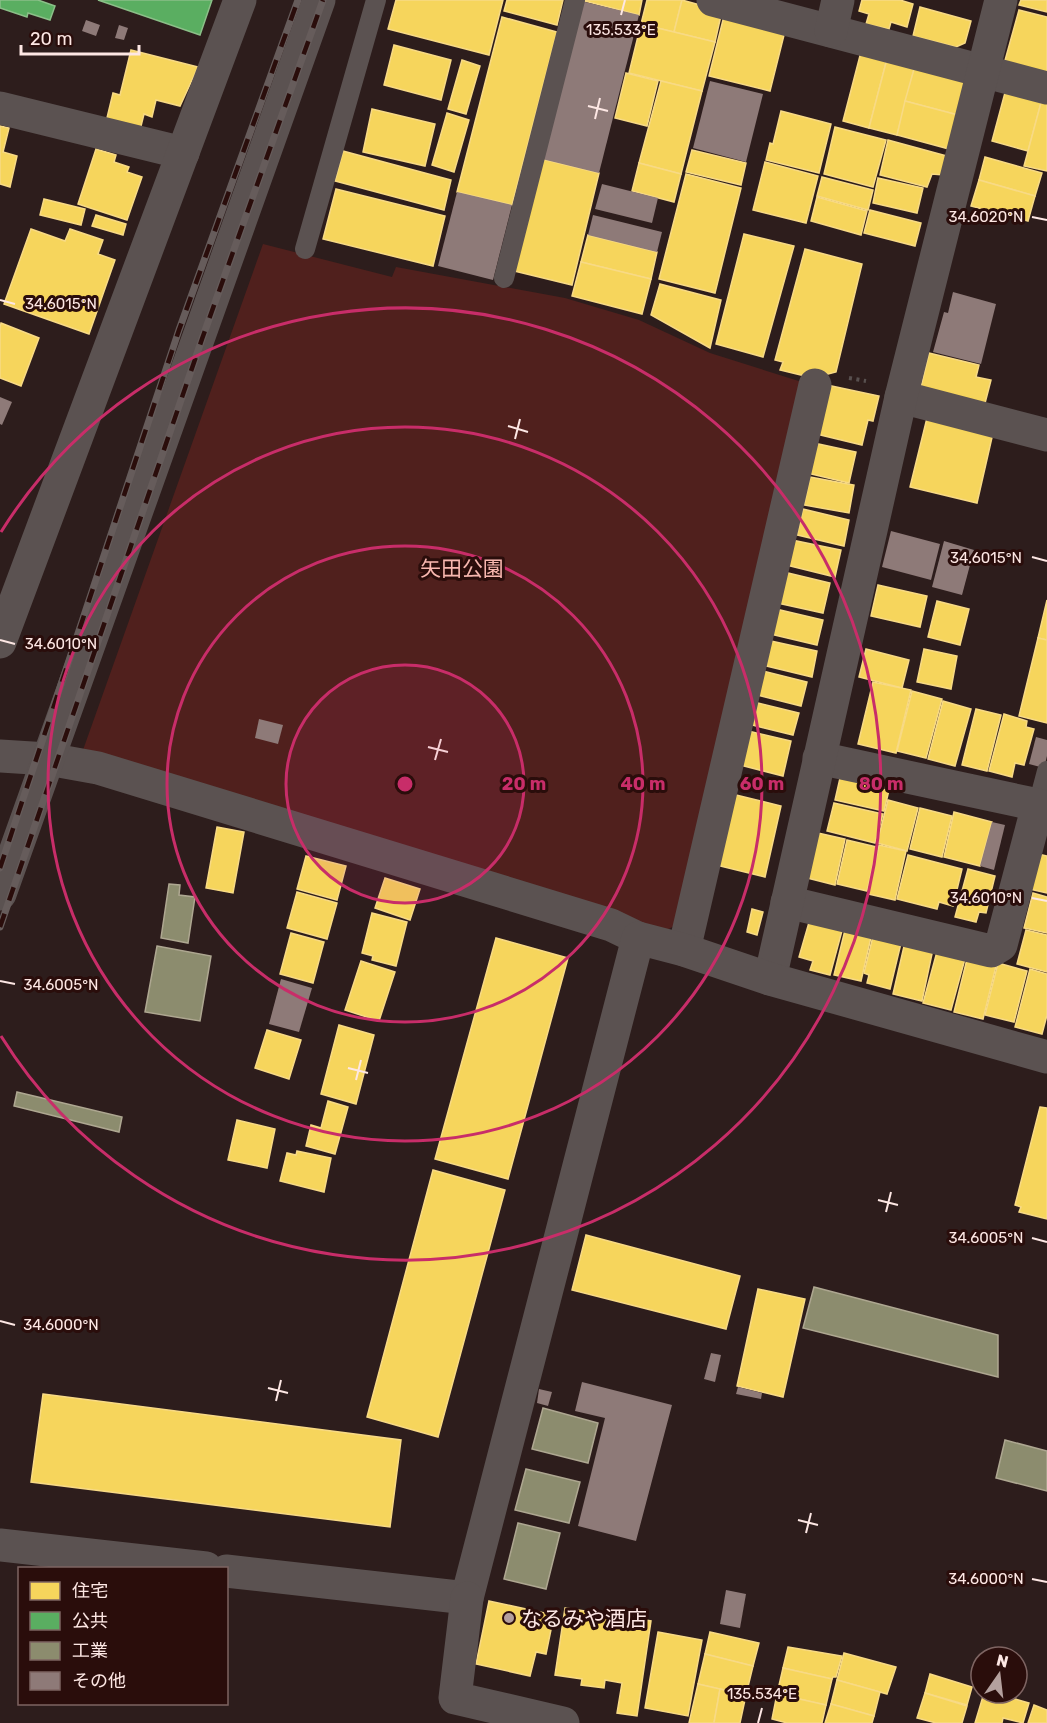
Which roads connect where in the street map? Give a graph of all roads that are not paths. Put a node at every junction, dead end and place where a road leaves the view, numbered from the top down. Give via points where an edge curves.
1 (240, 0) edge
2 (319, 0) edge
3 (376, 0) edge
4 (575, 0) edge
5 (713, 0) edge
6 (838, 0) edge
7 (1001, 0) edge
8 (831, 31) junction
9 (983, 71) junction
10 (1047, 88) edge
11 (0, 108) edge
12 (183, 153) junction
13 (305, 249) dead end
14 (504, 278) dead end
15 (815, 385) road end
16 (901, 397) junction
17 (1047, 435) edge
18 (0, 642) edge
19 (0, 756) edge
20 (819, 758) junction
21 (48, 759) junction
22 (1047, 771) edge
23 (1038, 804) junction
24 (0, 894) edge
25 (787, 902) junction
26 (638, 938) junction
27 (684, 951) junction
28 (770, 979) junction
29 (1047, 1057) edge
30 (0, 1545) edge
31 (189, 1567) edge
32 (228, 1571) edge
33 (468, 1598) junction
34 (563, 1723) edge

1 - 12 street
2 - 21 street
3 - 13 lane
4 - 14 lane
5 - 8 street
6 - 8 street
7 - 9 street
8 - 9 street
9 - 10 street
9 - 16 street
11 - 12 street
12 - 18 street
15 - 27 street
16 - 17 street
16 - 20 street
19 - 21 street
20 - 23 street
20 - 25 street
21 - 24 street
21 - 26 street via 98,768 611,926
22 - 23 lane
23 - 25 street via 1001,945 991,951
25 - 28 street
26 - 27 street
26 - 33 street
27 - 28 street
28 - 29 street
30 - 31 street
32 - 33 street
33 - 34 street via 455,1698

